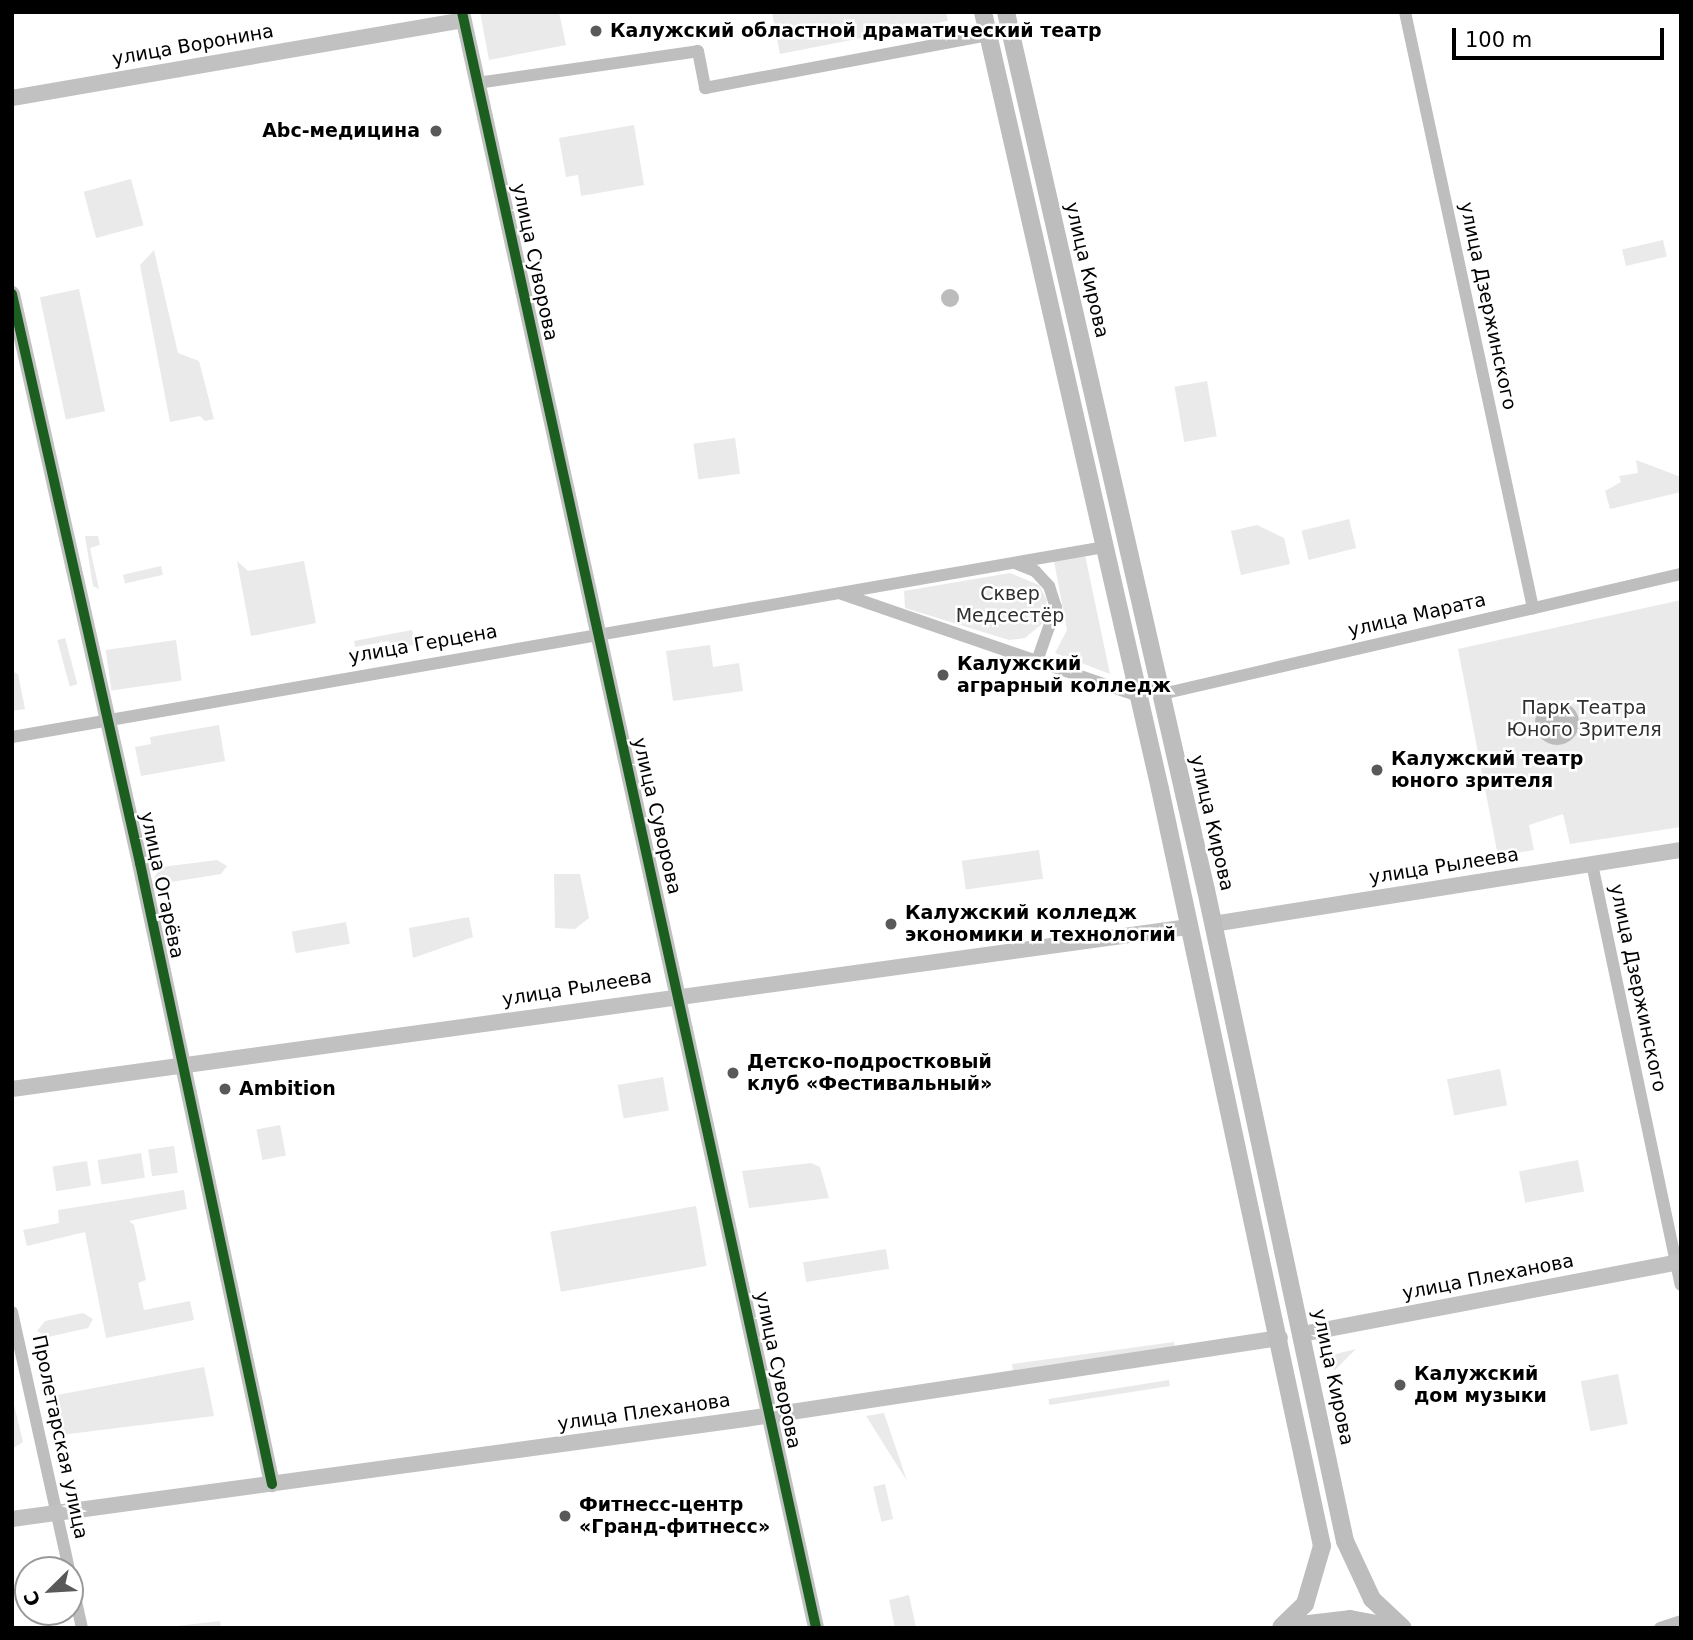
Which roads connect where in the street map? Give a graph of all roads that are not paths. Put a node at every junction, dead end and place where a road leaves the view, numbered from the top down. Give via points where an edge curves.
1 (983, 12) edge
2 (1006, 12) edge
3 (1405, 12) edge
4 (463, 16) edge
5 (988, 35) junction
6 (477, 83) junction
7 (12, 98) edge
8 (12, 294) edge
9 (1104, 547) junction
10 (1015, 563) junction
11 (1681, 574) edge
12 (842, 594) junction
13 (1533, 608) junction
14 (598, 632) junction
15 (1037, 662) junction
16 (1162, 694) junction
17 (1138, 696) junction
18 (108, 720) junction
19 (12, 737) edge
20 (1681, 850) edge
21 (1592, 864) junction
22 (1213, 924) junction
23 (1189, 927) junction
24 (679, 994) junction
25 (182, 1066) junction
26 (12, 1089) edge
27 (1678, 1263) edge
28 (1681, 1285) edge
29 (12, 1312) edge
30 (1302, 1334) junction
31 (1280, 1338) junction
32 (768, 1416) junction
33 (272, 1484) junction
34 (57, 1513) junction
35 (12, 1520) edge
36 (66, 1556) edge
37 (1681, 1621) edge
38 (1280, 1627) edge
39 (816, 1628) edge
40 (1401, 1628) edge
41 (1660, 1628) edge

1 - 5 main road
2 - 16 main road, улица Кирова
3 - 13 street, улица Дзержинского
4 - 6 street, улица Суворова
4 - 7 street, улица Воронина
5 - 6 street via 705,88 698,51
5 - 9 main road
6 - 14 street, улица Суворова
8 - 18 street, улица Огарёва
9 - 10 street, улица Герцена
9 - 17 main road
10 - 12 street, улица Герцена
10 - 15 street via 1035,571 1049,586 1056,607
11 - 13 street, улица Марата
12 - 14 street, улица Герцена
12 - 15 street, улица Герцена
13 - 16 street, улица Марата
14 - 18 street, улица Герцена
14 - 24 street, улица Суворова
15 - 17 street, улица Герцена
16 - 22 main road, улица Кирова
17 - 23 main road
18 - 19 street, улица Герцена
18 - 25 street, улица Огарёва
20 - 21 street, улица Рылеева
21 - 22 street, улица Рылеева
21 - 27 street, улица Дзержинского
22 - 23 main road
22 - 30 main road, улица Кирова
23 - 24 street, улица Рылеева
23 - 31 main road
24 - 25 street, улица Рылеева
24 - 32 street, улица Суворова
25 - 26 street, улица Рылеева
25 - 33 street, улица Огарёва
27 - 28 street, улица Дзержинского
27 - 30 street, улица Плеханова
29 - 34 street, Пролетарская улица
30 - 31 main road
30 - 40 main road, улица Кирова via 1350,1558 1372,1598
31 - 32 street, улица Плеханова
31 - 38 main road via 1322,1546 1306,1604
32 - 33 street, улица Плеханова
32 - 39 street, улица Суворова
33 - 34 street, улица Плеханова
34 - 35 street, улица Плеханова
34 - 36 street, Пролетарская улица
37 - 41 street
38 - 40 main road via 1350,1619

